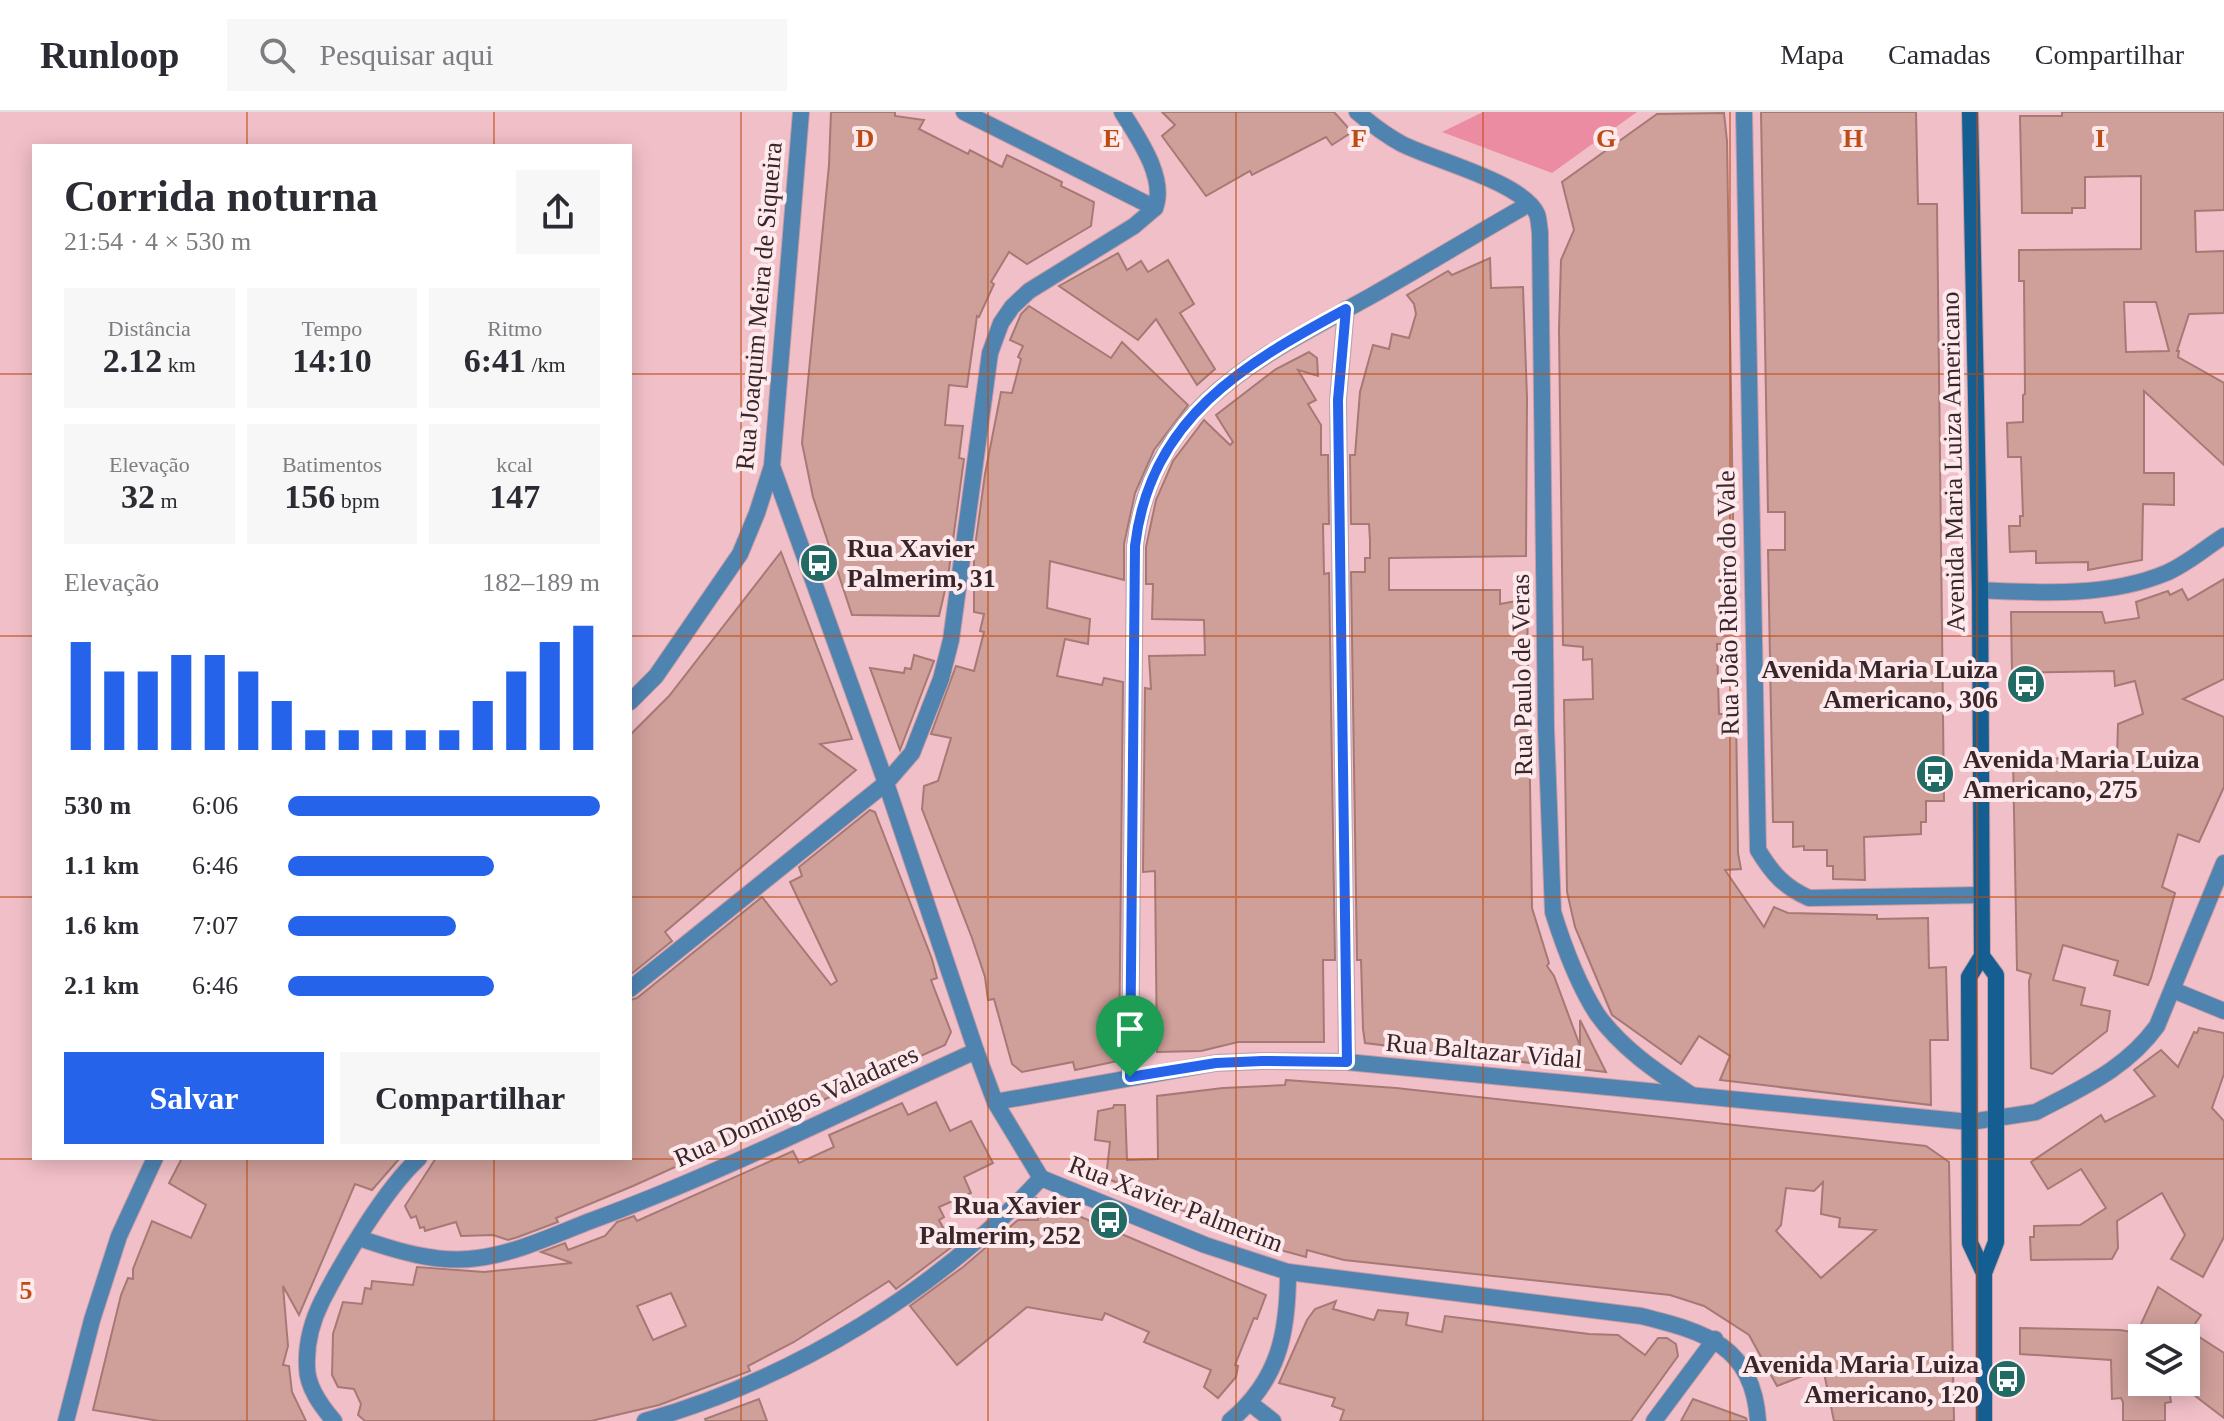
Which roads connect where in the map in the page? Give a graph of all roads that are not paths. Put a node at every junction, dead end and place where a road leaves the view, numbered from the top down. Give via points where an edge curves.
1 (801, 112) edge
2 (964, 112) edge
3 (1122, 112) edge
4 (1357, 112) edge
5 (1744, 112) edge
6 (1970, 112) edge
7 (1529, 204) junction
8 (1155, 208) junction
9 (1346, 309) junction
10 (772, 466) junction
11 (2224, 536) edge
12 (1980, 590) junction
13 (632, 700) edge
14 (886, 783) junction
15 (2224, 863) edge
16 (1981, 895) junction
17 (1982, 956) junction
18 (632, 987) edge
19 (2173, 990) junction
20 (2224, 1011) edge
21 (976, 1051) junction
22 (1347, 1062) junction
23 (1130, 1077) junction
24 (1692, 1095) junction
25 (995, 1102) junction
26 (1996, 1120) junction
27 (1970, 1122) junction
28 (154, 1160) edge
29 (417, 1160) edge
30 (1041, 1178) junction
31 (359, 1238) junction
32 (1288, 1272) junction
33 (1984, 1273) junction
34 (1715, 1339) junction
35 (1251, 1404) junction
36 (66, 1421) edge
37 (334, 1421) edge
38 (645, 1421) edge
39 (1230, 1421) edge
40 (1273, 1421) edge
41 (1654, 1421) edge
42 (1758, 1421) edge
43 (1984, 1421) edge

1 - 10 street, Rua Joaquim Meira de Siqueira
2 - 8 street
3 - 8 street via 1153,169
4 - 7 street via 1403,145 1511,189
5 - 16 street, Rua João Ribeiro do Vale via 1758,850 1788,888 1809,898
6 - 12 main road, Avenida Maria Luiza Americano
7 - 9 street
7 - 24 street, Rua Paulo de Veras via 1540,232 1553,912 1597,1013 1620,1041
8 - 14 street via 1029,291 1001,323 990,353 945,666 912,753
9 - 22 street via 1338,400
9 - 23 street via 1256,361 1210,396 1180,430 1145,497 1135,546
10 - 13 street, Rua Joaquim Meira de Siqueira via 740,554 656,676
10 - 14 street, Rua Xavier Palmerim
11 - 12 street via 2169,572 2126,586
12 - 16 main road, Avenida Maria Luiza Americano
14 - 18 street
14 - 21 street, Rua Xavier Palmerim
15 - 19 street, Rua Baltazar Vidal
16 - 17 main road, Avenida Maria Luiza Americano
17 - 26 main road, Avenida Maria Luiza Americano via 1996,975
17 - 27 main road, Avenida Maria Luiza Americano via 1969,977
19 - 20 street
19 - 26 street, Rua Baltazar Vidal via 2157,1026 2126,1062 2036,1112
21 - 25 street, Rua Xavier Palmerim
21 - 31 street, Rua Domingos Valadares via 642,1202 517,1248 479,1258 442,1259
22 - 23 street, Rua Baltazar Vidal via 1216,1063
22 - 24 street, Rua Baltazar Vidal
23 - 25 street, Rua Baltazar Vidal
24 - 27 street, Rua Baltazar Vidal
25 - 30 street, Rua Xavier Palmerim
26 - 27 street, Rua Baltazar Vidal
26 - 33 main road, Avenida Maria Luiza Americano via 1996,1242
27 - 33 main road, Avenida Maria Luiza Americano via 1970,1243
28 - 36 street via 119,1236
29 - 31 street
30 - 32 street, Rua Xavier Palmerim via 1205,1245
30 - 38 street via 961,1255 828,1345 772,1374
31 - 37 street via 321,1303 308,1342 313,1391
32 - 34 street, Rua Xavier Palmerim via 1641,1316
32 - 35 street via 1282,1338 1268,1378
33 - 43 main road, Avenida Maria Luiza Americano
34 - 41 street
34 - 42 street, Rua Xavier Palmerim via 1739,1361 1751,1384
35 - 39 street
35 - 40 street

